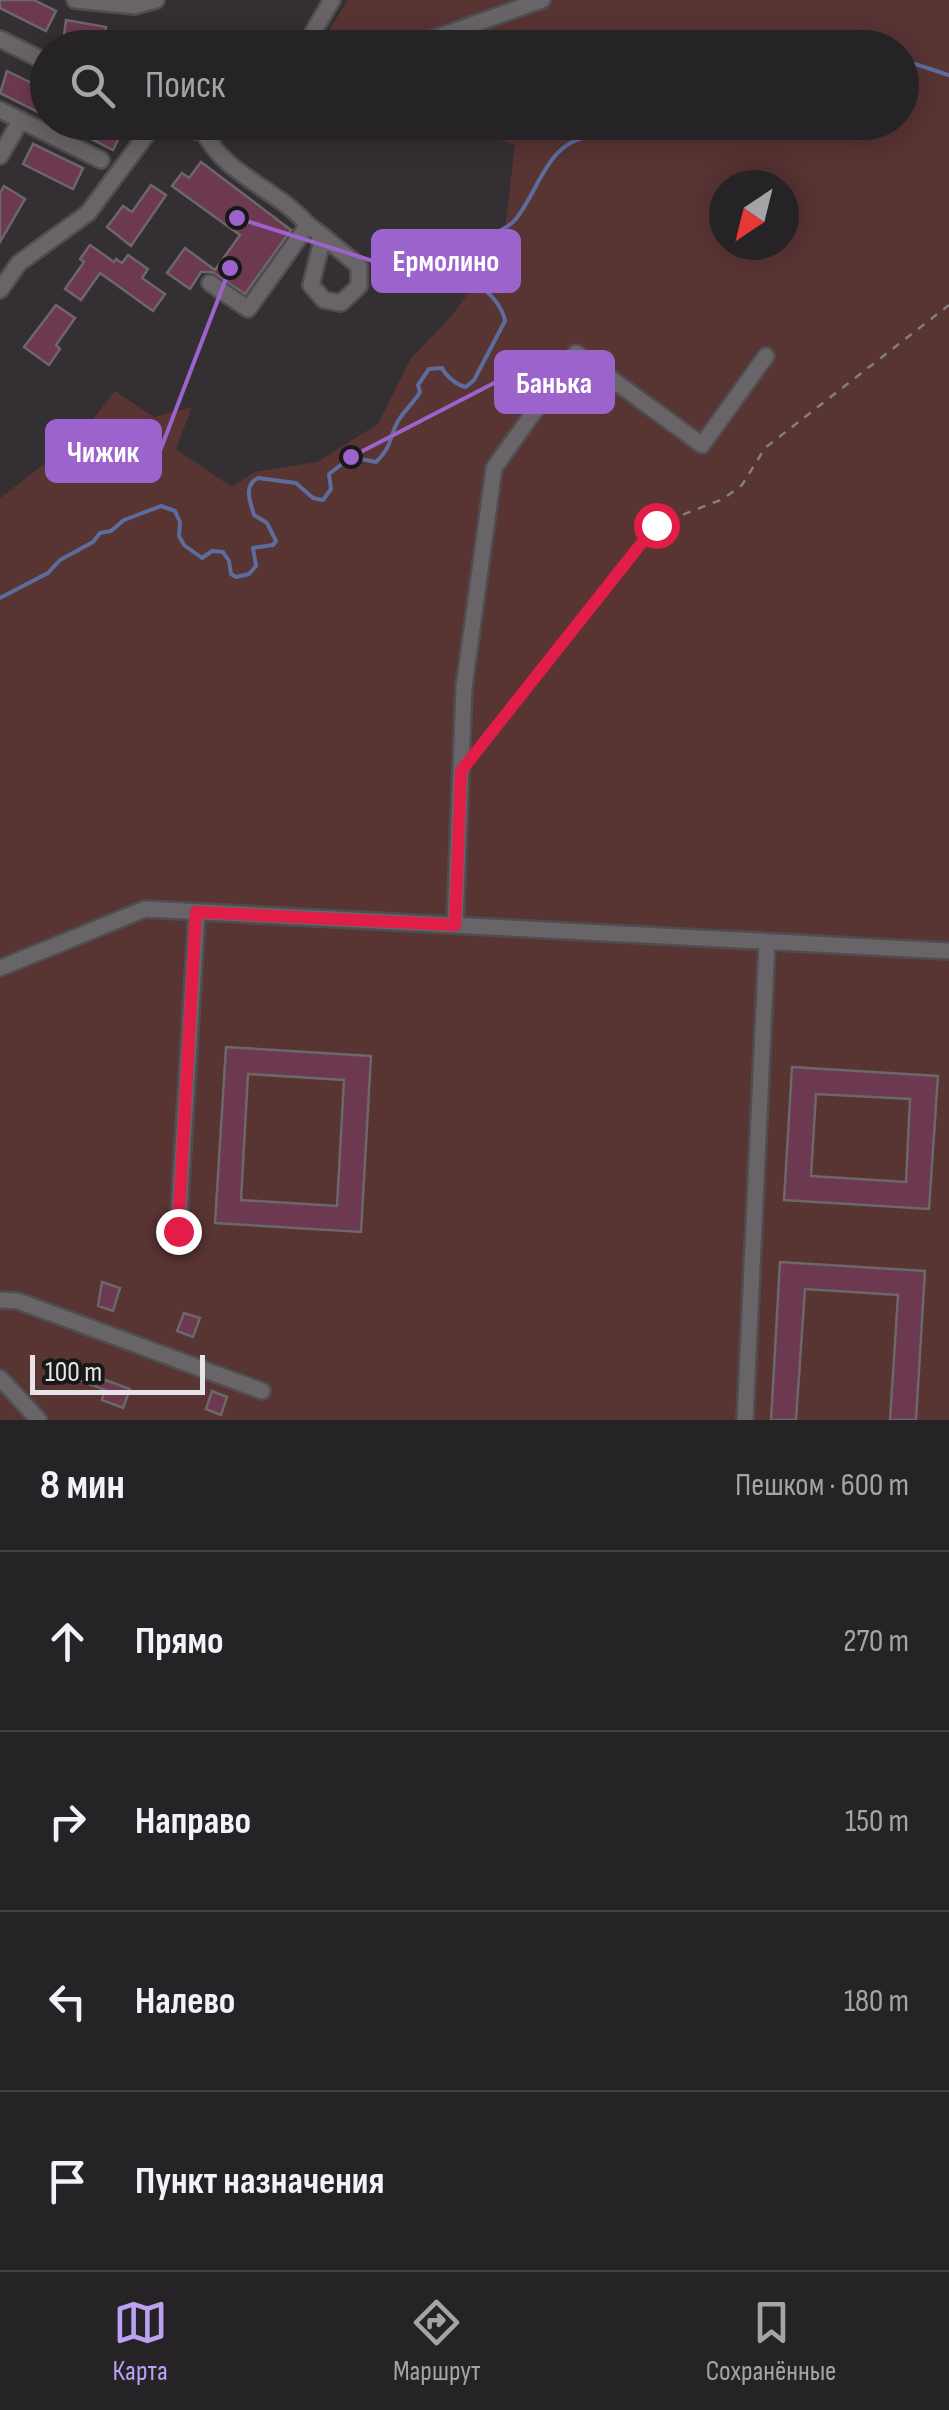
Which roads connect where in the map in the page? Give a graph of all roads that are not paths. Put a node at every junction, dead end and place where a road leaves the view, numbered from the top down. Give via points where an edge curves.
1 (76, 0) edge
2 (156, 0) edge
3 (332, 0) edge
4 (542, 0) edge
5 (314, 30) edge
6 (458, 30) edge
7 (0, 39) edge
8 (30, 53) edge
9 (0, 110) edge
10 (20, 120) junction
11 (30, 125) edge
12 (60, 140) edge
13 (143, 140) edge
14 (209, 140) edge
15 (0, 156) edge
16 (100, 160) dead end
17 (313, 229) junction
18 (210, 283) dead end
19 (0, 290) edge
20 (766, 356) dead end
21 (196, 912) junction
22 (455, 925) junction
23 (767, 942) junction
24 (949, 952) edge
25 (0, 968) edge
26 (178, 1231) dead end
27 (0, 1300) edge
28 (0, 1378) edge
29 (262, 1391) dead end
30 (39, 1420) edge
31 (745, 1420) edge

1 - 2 street via 134,6
3 - 5 street
4 - 6 street
7 - 8 street
9 - 10 street
10 - 11 street
10 - 15 street
12 - 16 street
13 - 19 street via 88,213 19,263
14 - 17 street via 214,152
17 - 17 street via 321,245 311,285 324,300 341,303 360,286 359,266
17 - 18 street via 248,309
20 - 22 street via 702,445 576,353 494,468 464,686
21 - 22 street
21 - 25 street via 145,909
21 - 26 street
22 - 23 street
23 - 24 street
23 - 31 street
27 - 29 street
28 - 30 street

